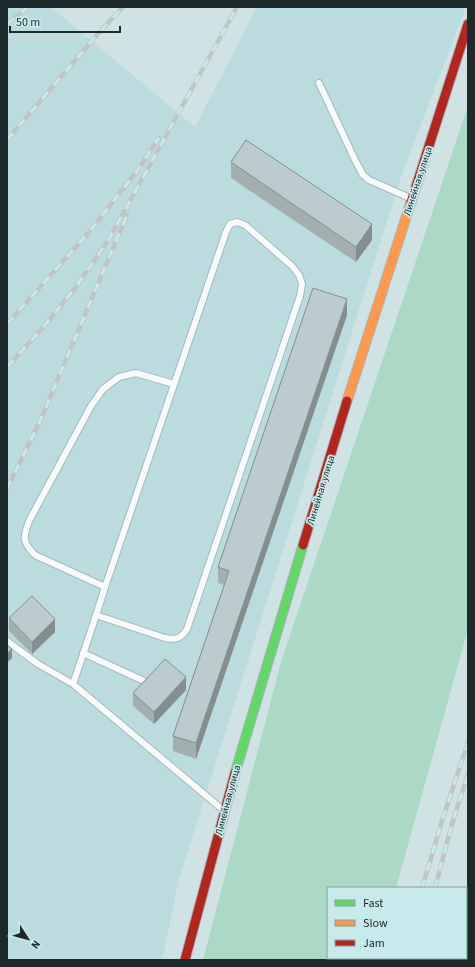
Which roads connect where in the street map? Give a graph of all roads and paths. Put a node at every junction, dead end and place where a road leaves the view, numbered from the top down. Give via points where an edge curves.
1 (468, 24) edge
2 (319, 83) dead end
3 (412, 198) junction
4 (174, 384) junction
5 (106, 587) junction
6 (96, 615) junction
7 (7, 641) edge
8 (83, 653) junction
9 (144, 681) edge
10 (73, 684) junction
11 (224, 811) junction
12 (185, 960) edge

1 - 3 street, Линейная улица
2 - 3 lane via 363,175
3 - 11 street, Линейная улица via 365,342
4 - 5 lane
4 - 5 lane via 136,373 119,377 103,389 91,406 29,521 24,536 27,546 35,555
4 - 6 lane via 226,232 230,224 236,222 245,225 292,266 302,284 187,629 183,636 176,640
5 - 6 lane
6 - 8 lane
7 - 10 lane via 38,664
8 - 9 lane
8 - 10 lane
10 - 11 lane
11 - 12 street, Линейная улица

